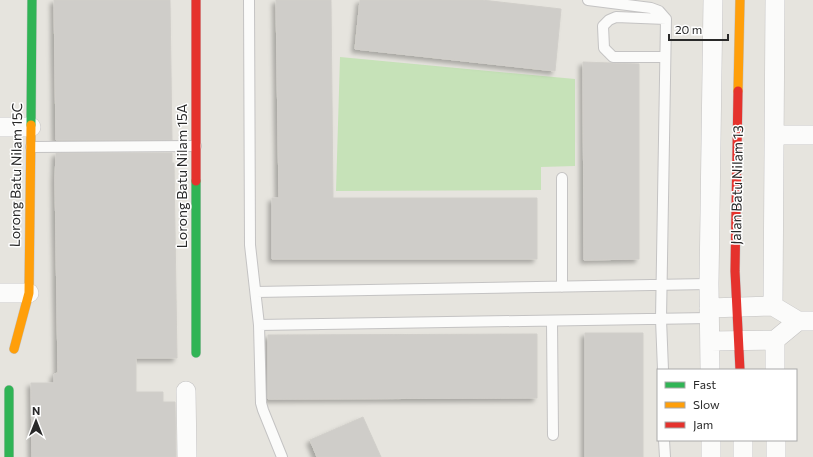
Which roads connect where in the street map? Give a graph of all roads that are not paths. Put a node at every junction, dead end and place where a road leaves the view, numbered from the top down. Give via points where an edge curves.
1 (32, 0) edge
2 (196, 0) edge
3 (249, 0) edge
4 (588, 0) edge
5 (713, 0) edge
6 (740, 0) edge
7 (776, 0) edge
8 (666, 19) junction
9 (665, 57) junction
10 (0, 127) edge
11 (31, 127) junction
12 (775, 135) junction
13 (813, 135) edge
14 (196, 146) junction
15 (31, 147) junction
16 (562, 178) dead end
17 (709, 284) junction
18 (662, 286) junction
19 (562, 287) junction
20 (256, 292) junction
21 (0, 293) edge
22 (29, 293) junction
23 (773, 306) junction
24 (737, 307) junction
25 (710, 313) junction
26 (661, 319) junction
27 (806, 321) edge
28 (552, 322) junction
29 (259, 325) junction
30 (738, 340) junction
31 (775, 340) junction
32 (710, 341) junction
33 (14, 349) dead end
34 (196, 353) dead end
35 (662, 369) edge
36 (710, 369) edge
37 (740, 369) edge
38 (775, 369) edge
39 (9, 390) dead end
40 (186, 391) dead end
41 (553, 435) dead end
42 (664, 441) edge
43 (711, 441) edge
44 (743, 441) edge
45 (776, 441) edge
46 (9, 457) edge
47 (187, 457) edge
48 (282, 457) edge
49 (665, 457) edge
50 (711, 457) edge
51 (743, 457) edge
52 (776, 457) edge

1 - 11 street, Lorong Batu Nilam 15C
2 - 14 street, Lorong Batu Nilam 15A
3 - 20 lane via 250,245
4 - 8 lane via 659,10
5 - 17 street, Jalan Batu Nilam 13
6 - 24 street, Jalan Batu Nilam 13 via 735,271
7 - 12 street
8 - 9 lane
8 - 9 lane via 616,17 603,26 604,48 613,57
9 - 18 lane
10 - 11 street
11 - 15 street, Lorong Batu Nilam 15C
12 - 13 street
12 - 23 street
14 - 15 lane
14 - 34 street, Lorong Batu Nilam 15A
15 - 22 street, Lorong Batu Nilam 15C
16 - 19 lane
17 - 18 lane
17 - 25 street, Jalan Batu Nilam 13
18 - 19 lane
18 - 26 lane
19 - 20 lane
20 - 29 lane
21 - 22 street
22 - 33 street, Lorong Batu Nilam 15C
23 - 24 street
23 - 27 street
24 - 25 street
24 - 30 street, Jalan Batu Nilam 13
25 - 26 lane
25 - 32 street, Jalan Batu Nilam 13
26 - 28 lane
26 - 35 lane
27 - 31 street
28 - 29 lane
28 - 41 lane
29 - 48 lane via 263,410
30 - 31 street
30 - 32 street
30 - 37 street, Jalan Batu Nilam 13
31 - 38 street
32 - 36 street, Jalan Batu Nilam 13
39 - 46 street
40 - 47 street
42 - 49 lane
43 - 50 street
44 - 51 street
45 - 52 street

